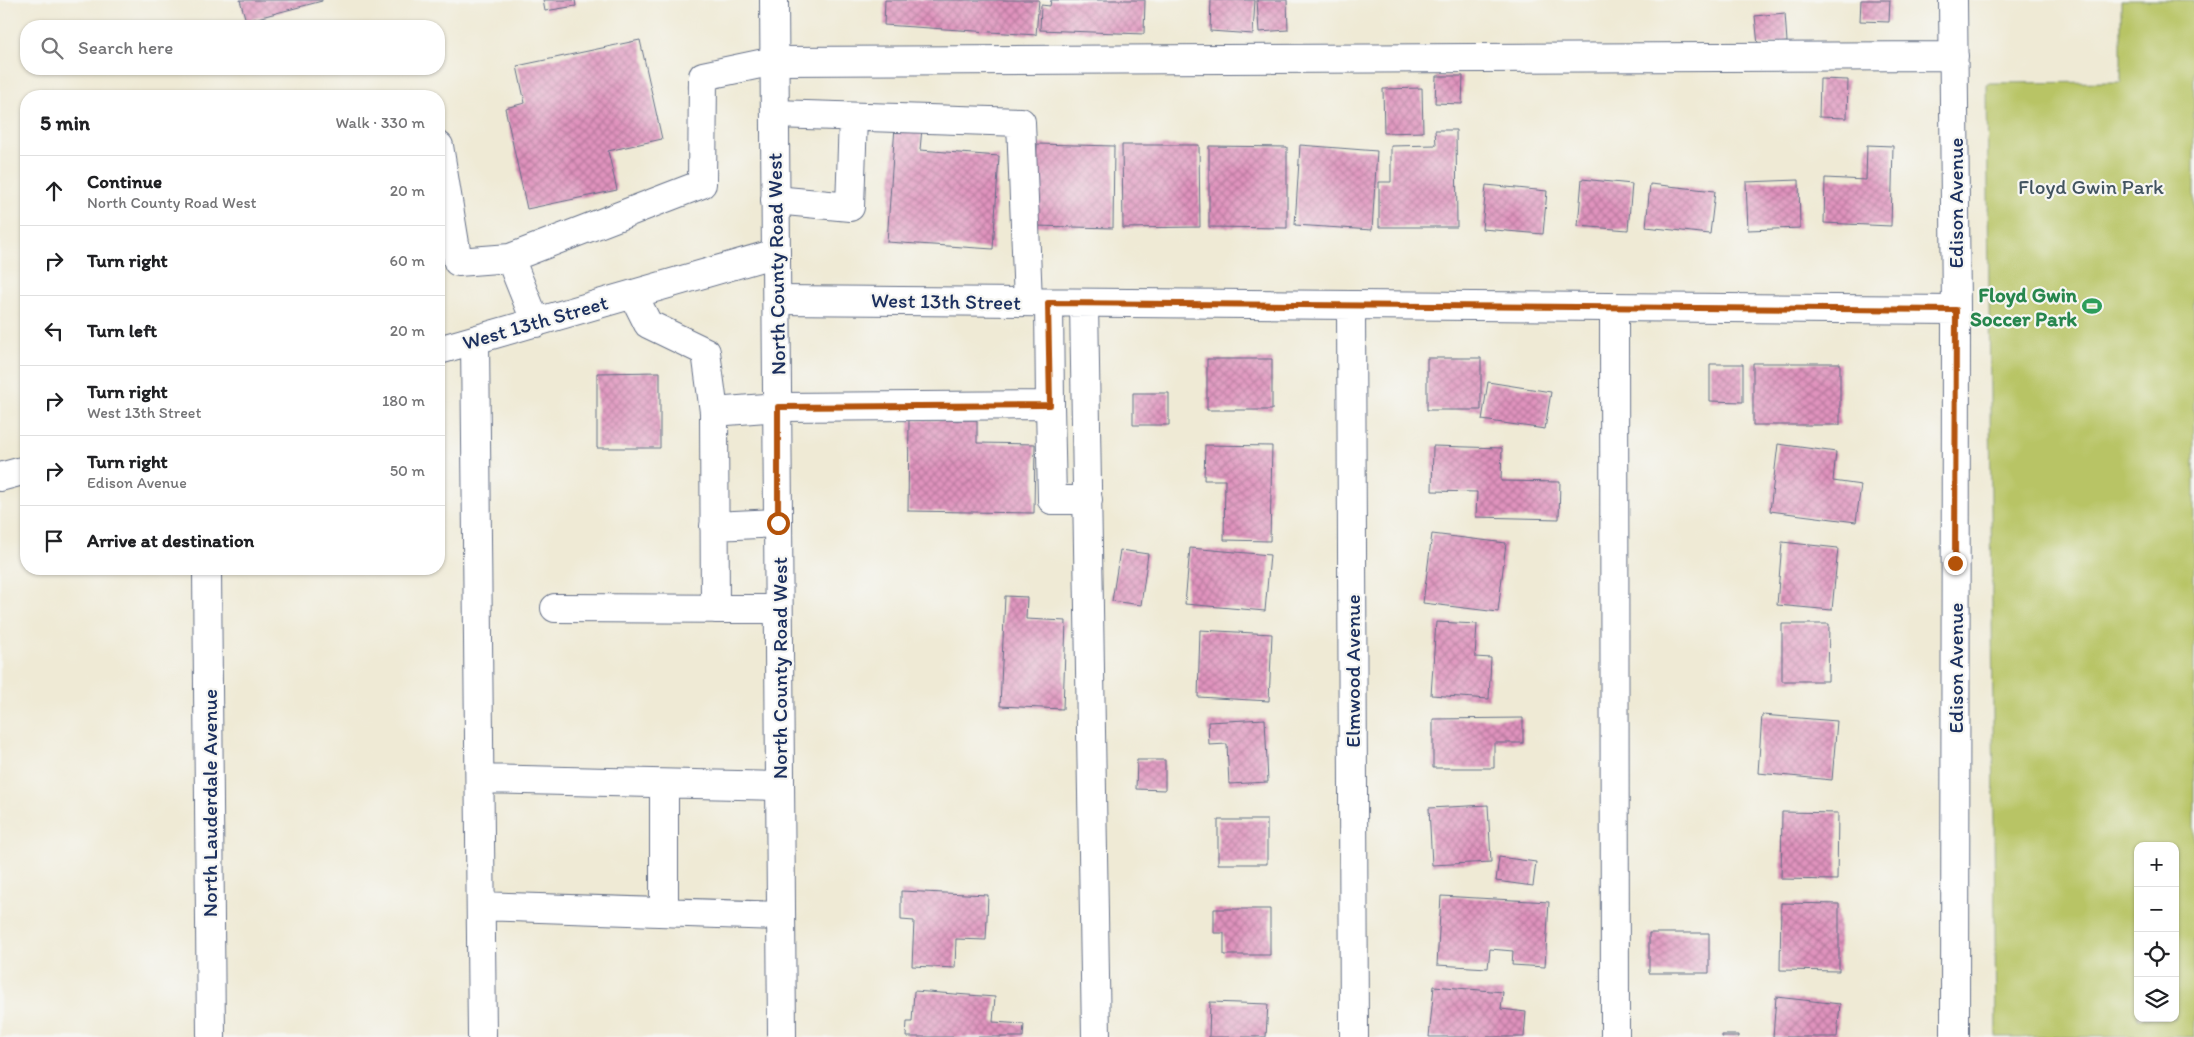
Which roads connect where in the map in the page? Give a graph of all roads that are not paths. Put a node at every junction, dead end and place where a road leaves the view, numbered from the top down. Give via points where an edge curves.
1 (774, 0) edge
2 (1953, 0) edge
3 (1954, 56) junction
4 (774, 61) junction
5 (775, 114) junction
6 (853, 117) junction
7 (445, 183) edge
8 (776, 200) junction
9 (776, 253) junction
10 (510, 258) junction
11 (633, 294) junction
12 (776, 300) junction
13 (1038, 302) junction
14 (1084, 302) junction
15 (1351, 305) junction
16 (1614, 308) junction
17 (1956, 310) junction
18 (536, 323) junction
19 (475, 340) junction
20 (445, 348) edge
21 (1050, 405) junction
22 (778, 407) junction
23 (714, 412) junction
24 (20, 472) edge
25 (0, 477) edge
26 (1088, 500) junction
27 (778, 523) junction
28 (714, 526) junction
29 (207, 575) edge
30 (555, 608) dead end
31 (778, 609) junction
32 (715, 610) junction
33 (480, 780) junction
34 (664, 784) junction
35 (780, 786) junction
36 (481, 906) junction
37 (664, 912) junction
38 (781, 916) junction
39 (211, 1037) edge
40 (482, 1037) edge
41 (782, 1037) edge
42 (1096, 1037) edge
43 (1354, 1037) edge
44 (1614, 1037) edge
45 (1955, 1037) edge

1 - 4 street, North County Road West
2 - 3 street, Edison Avenue
3 - 4 street
3 - 17 street, Edison Avenue
4 - 5 street, North County Road West
4 - 10 street via 703,76 702,184
5 - 6 street
5 - 8 street, North County Road West
6 - 8 street via 850,207
6 - 13 street via 1021,122
7 - 10 street via 458,262
8 - 9 street, North County Road West
9 - 11 street, West 13th Street
9 - 12 street, North County Road West
10 - 18 street
11 - 18 street, West 13th Street
11 - 23 street via 648,324 706,352
12 - 13 street, West 13th Street
12 - 22 street, North County Road West
13 - 14 street, West 13th Street
13 - 21 street
14 - 15 street, West 13th Street
14 - 26 street
15 - 16 street, West 13th Street
15 - 43 street, Elmwood Avenue
16 - 17 street, West 13th Street
16 - 44 street
17 - 45 street, Edison Avenue
18 - 19 street, West 13th Street
19 - 20 street, West 13th Street
19 - 33 street
21 - 22 street
21 - 26 street via 1052,500
22 - 23 street
22 - 27 street, North County Road West
23 - 28 street
24 - 25 street
26 - 42 street
27 - 28 street
27 - 31 street, North County Road West
28 - 32 street
29 - 39 street, North Lauderdale Avenue
30 - 32 street
31 - 32 street
31 - 35 street, North County Road West
33 - 34 street
33 - 36 street
34 - 35 street
34 - 37 street
35 - 38 street, North County Road West
36 - 37 street
36 - 40 street
37 - 38 street
38 - 41 street, North County Road West

